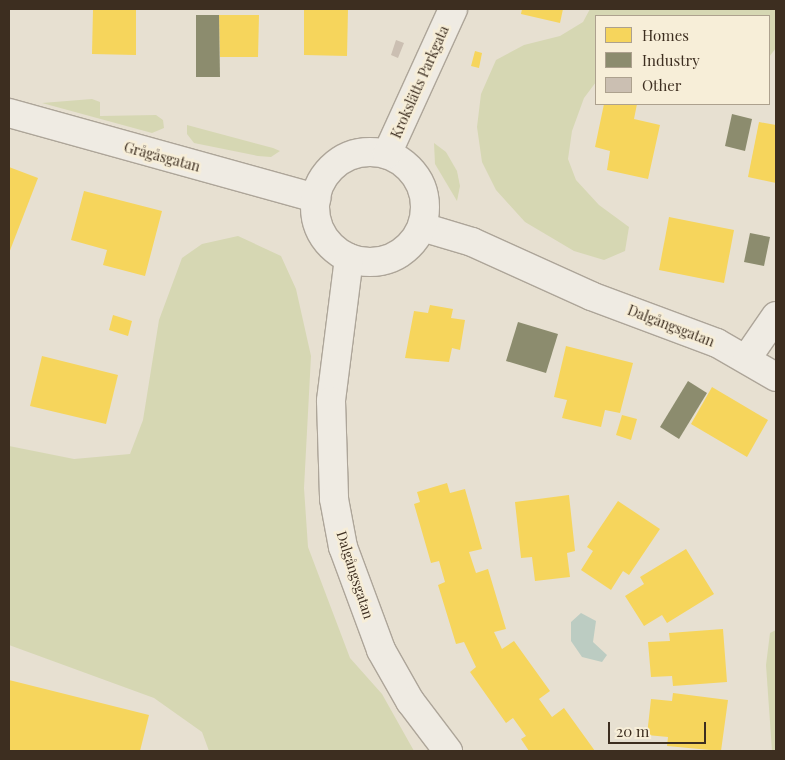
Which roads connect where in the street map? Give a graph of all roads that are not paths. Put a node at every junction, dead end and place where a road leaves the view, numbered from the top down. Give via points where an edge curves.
1 (453, 9) edge
2 (9, 113) edge
3 (387, 154) junction
4 (316, 198) junction
5 (422, 227) junction
6 (349, 258) junction
7 (776, 316) edge
8 (747, 358) junction
9 (776, 377) edge
10 (448, 751) edge

1 - 3 street, Krokslätts Parkgata
2 - 4 street, Grågåsgatan
3 - 4 street via 371,152 341,160 320,183
3 - 5 street via 412,170 420,183 425,205
4 - 6 street via 318,227 336,251
5 - 6 street via 400,254 384,261 366,262
5 - 8 street, Dalgångsgatan via 472,242 591,296 717,343
6 - 10 street, Dalgångsgatan via 331,401 334,499 343,546 381,650 410,702
7 - 8 street
8 - 9 street, Dalgångsgatan

